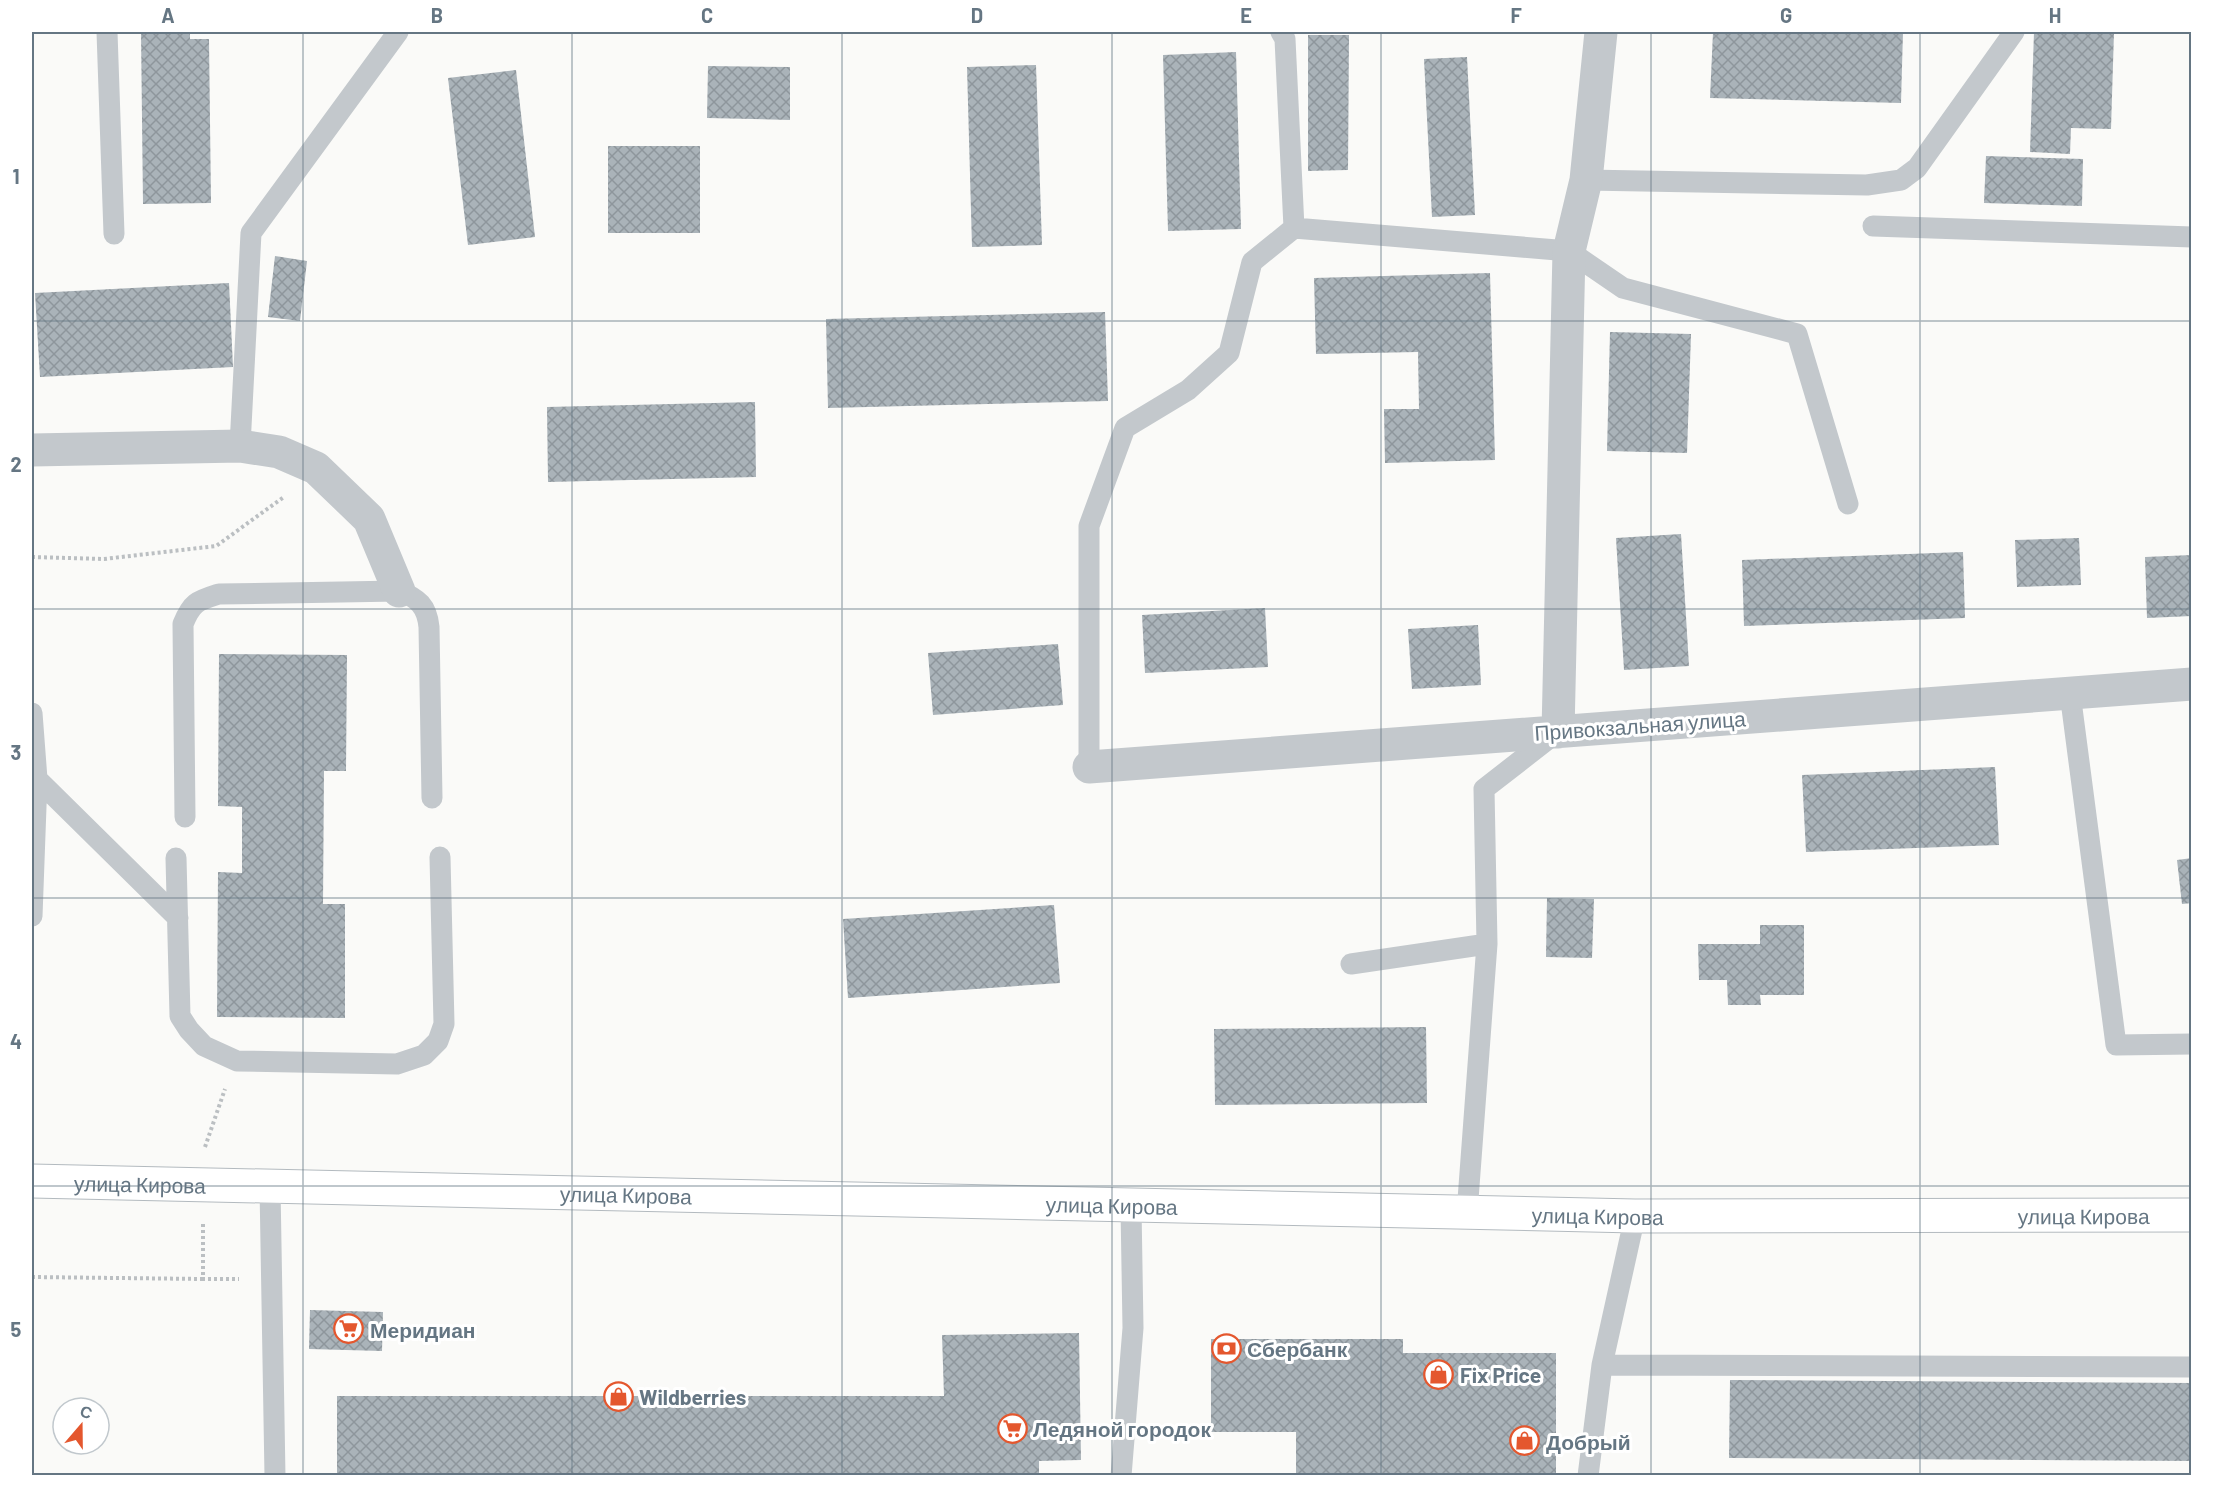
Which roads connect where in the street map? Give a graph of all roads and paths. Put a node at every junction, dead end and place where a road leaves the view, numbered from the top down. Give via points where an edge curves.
1 (107, 32) edge
2 (398, 32) edge
3 (1281, 32) edge
4 (1602, 32) edge
5 (2014, 32) edge
6 (1586, 180) junction
7 (1873, 226) dead end
8 (1294, 228) junction
9 (114, 234) dead end
10 (2192, 237) edge
11 (1569, 251) junction
12 (240, 446) junction
13 (32, 450) edge
14 (316, 468) junction
15 (1848, 504) dead end
16 (32, 557) edge
17 (399, 591) junction
18 (2192, 684) edge
19 (2070, 693) junction
20 (32, 713) edge
21 (1558, 732) junction
22 (1089, 767) joint
23 (37, 779) junction
24 (432, 798) dead end
25 (185, 817) dead end
26 (440, 857) dead end
27 (176, 858) dead end
28 (32, 916) edge
29 (178, 918) junction
30 (1486, 944) junction
31 (1351, 964) dead end
32 (2192, 1044) edge
33 (32, 1181) edge
34 (270, 1187) junction
35 (1131, 1207) junction
36 (1467, 1213) junction
37 (2192, 1215) edge
38 (1635, 1216) junction
39 (32, 1277) edge
40 (203, 1279) dead end
41 (1602, 1365) junction
42 (2192, 1367) edge
43 (275, 1476) edge
44 (1121, 1476) edge
45 (1588, 1476) edge

1 - 9 lane
2 - 12 lane via 251,233
3 - 8 lane via 1285,39
4 - 6 street
5 - 6 lane via 1917,168 1901,180 1867,185
6 - 11 street
7 - 10 lane
8 - 11 lane
8 - 22 lane via 1252,262 1229,353 1188,390 1125,428 1089,526
11 - 15 lane via 1623,288 1797,334
11 - 21 street
12 - 13 street
12 - 14 street via 279,452
14 - 16 path via 216,546 104,559
14 - 17 street via 369,519
17 - 24 lane via 417,598 427,614
17 - 25 lane via 219,594 190,606 183,624
18 - 19 street, Привокзальная улица
19 - 21 street, Привокзальная улица
19 - 32 lane via 2116,1045
20 - 23 lane
21 - 22 street, Привокзальная улица
21 - 30 lane via 1484,789
23 - 28 lane
23 - 29 lane
26 - 29 lane via 444,1024 438,1041 424,1055 397,1064 237,1061 204,1046 180,1016
27 - 29 lane
30 - 31 lane
30 - 36 lane
33 - 34 main road, улица Кирова
34 - 35 main road, улица Кирова
34 - 43 lane
35 - 36 main road, улица Кирова
35 - 44 lane via 1133,1328
36 - 38 main road, улица Кирова
37 - 38 main road, улица Кирова
38 - 41 lane
39 - 40 path
41 - 42 lane
41 - 45 lane

